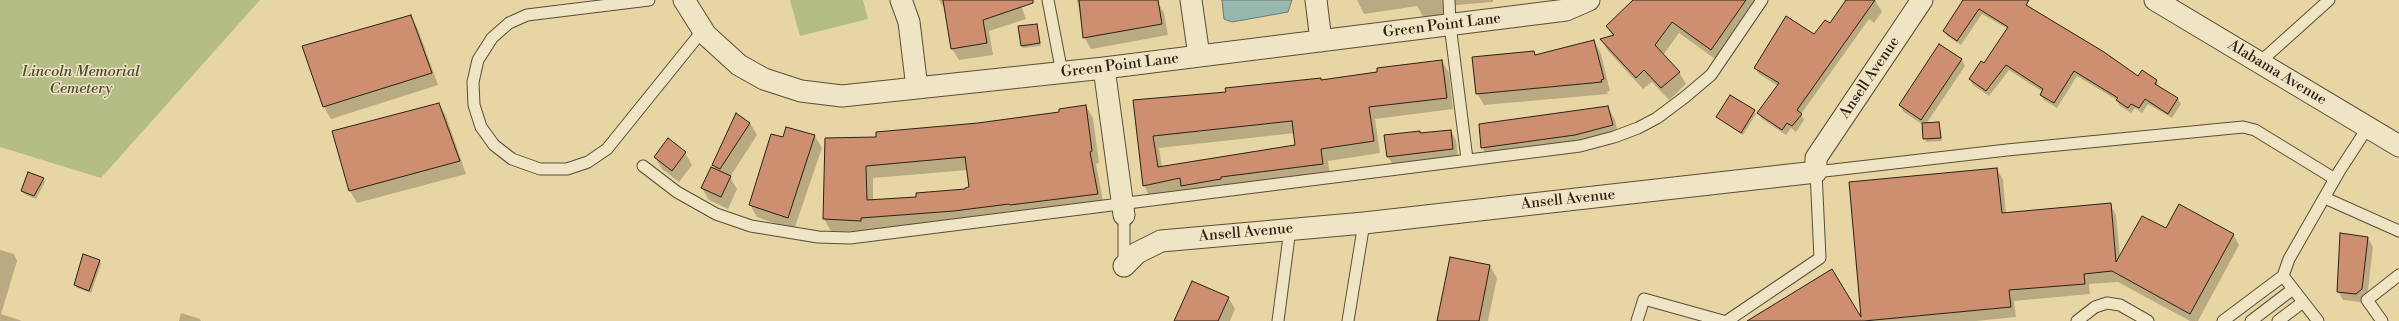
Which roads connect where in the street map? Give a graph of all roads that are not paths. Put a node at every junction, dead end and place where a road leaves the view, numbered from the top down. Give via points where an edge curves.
1 (649, 0) edge
2 (684, 0) edge
3 (901, 0) edge
4 (1048, 0) edge
5 (1191, 0) edge
6 (1316, 0) edge
7 (1449, 0) edge
8 (1589, 0) edge
9 (1762, 0) edge
10 (1922, 0) edge
11 (2155, 0) edge
12 (2329, 0) edge
13 (1450, 24) junction
14 (703, 30) junction
15 (1321, 41) junction
16 (1199, 56) junction
17 (2260, 62) junction
18 (1104, 68) junction
19 (1062, 73) junction
20 (917, 88) junction
21 (2368, 127) junction
22 (2399, 146) edge
23 (1467, 159) junction
24 (643, 166) dead end
25 (1816, 172) junction
26 (2335, 179) junction
27 (2325, 198) junction
28 (1123, 209) junction
29 (1364, 223) junction
30 (1290, 229) junction
31 (2399, 231) edge
32 (1124, 266) joint
33 (2399, 275) edge
34 (2283, 276) junction
35 (2293, 289) junction
36 (2303, 302) junction
37 (1278, 321) edge
38 (1348, 321) edge
39 (1636, 321) edge
40 (1723, 321) edge
41 (1727, 321) edge
42 (2077, 321) edge
43 (2148, 321) edge
44 (2223, 321) edge
45 (2251, 321) edge
46 (2278, 321) edge
47 (2318, 321) edge
48 (2382, 321) edge

1 - 14 lane via 526,15 509,23 492,38 478,60 473,82 474,105 481,127 494,145 512,159 540,169 567,169 588,162 607,149
2 - 14 street, Green Point Lane
3 - 20 street via 908,22
4 - 19 lane
5 - 16 street
6 - 15 street
7 - 13 lane
8 - 13 street, Green Point Lane via 1566,10
9 - 23 lane via 1711,74 1657,118 1614,137 1580,146
10 - 25 street, Ansell Avenue via 1816,158
11 - 17 street, Alabama Avenue
12 - 17 lane
13 - 15 street, Green Point Lane
13 - 23 lane
14 - 20 street, Green Point Lane via 739,65 764,79 802,91 842,96
15 - 16 street, Green Point Lane
16 - 18 street, Green Point Lane
17 - 21 street, Alabama Avenue
18 - 19 street, Green Point Lane
18 - 28 street
19 - 20 street, Green Point Lane
21 - 22 street, Alabama Avenue
21 - 26 lane
23 - 28 lane
24 - 28 lane via 677,192 716,214 751,226 818,237 850,238
25 - 26 lane via 2243,127 2255,130
25 - 29 street, Ansell Avenue
25 - 41 lane via 1820,258
26 - 27 lane
27 - 31 lane
27 - 34 lane via 2289,259
28 - 32 lane
29 - 30 street, Ansell Avenue
29 - 38 lane
30 - 32 street, Ansell Avenue via 1161,241 1137,253
30 - 37 lane
33 - 48 lane via 2367,300
34 - 35 lane
34 - 44 lane
35 - 36 lane
35 - 45 lane
36 - 46 lane
36 - 47 lane
39 - 40 lane via 1644,299
42 - 43 lane via 2095,307 2107,303 2120,305

